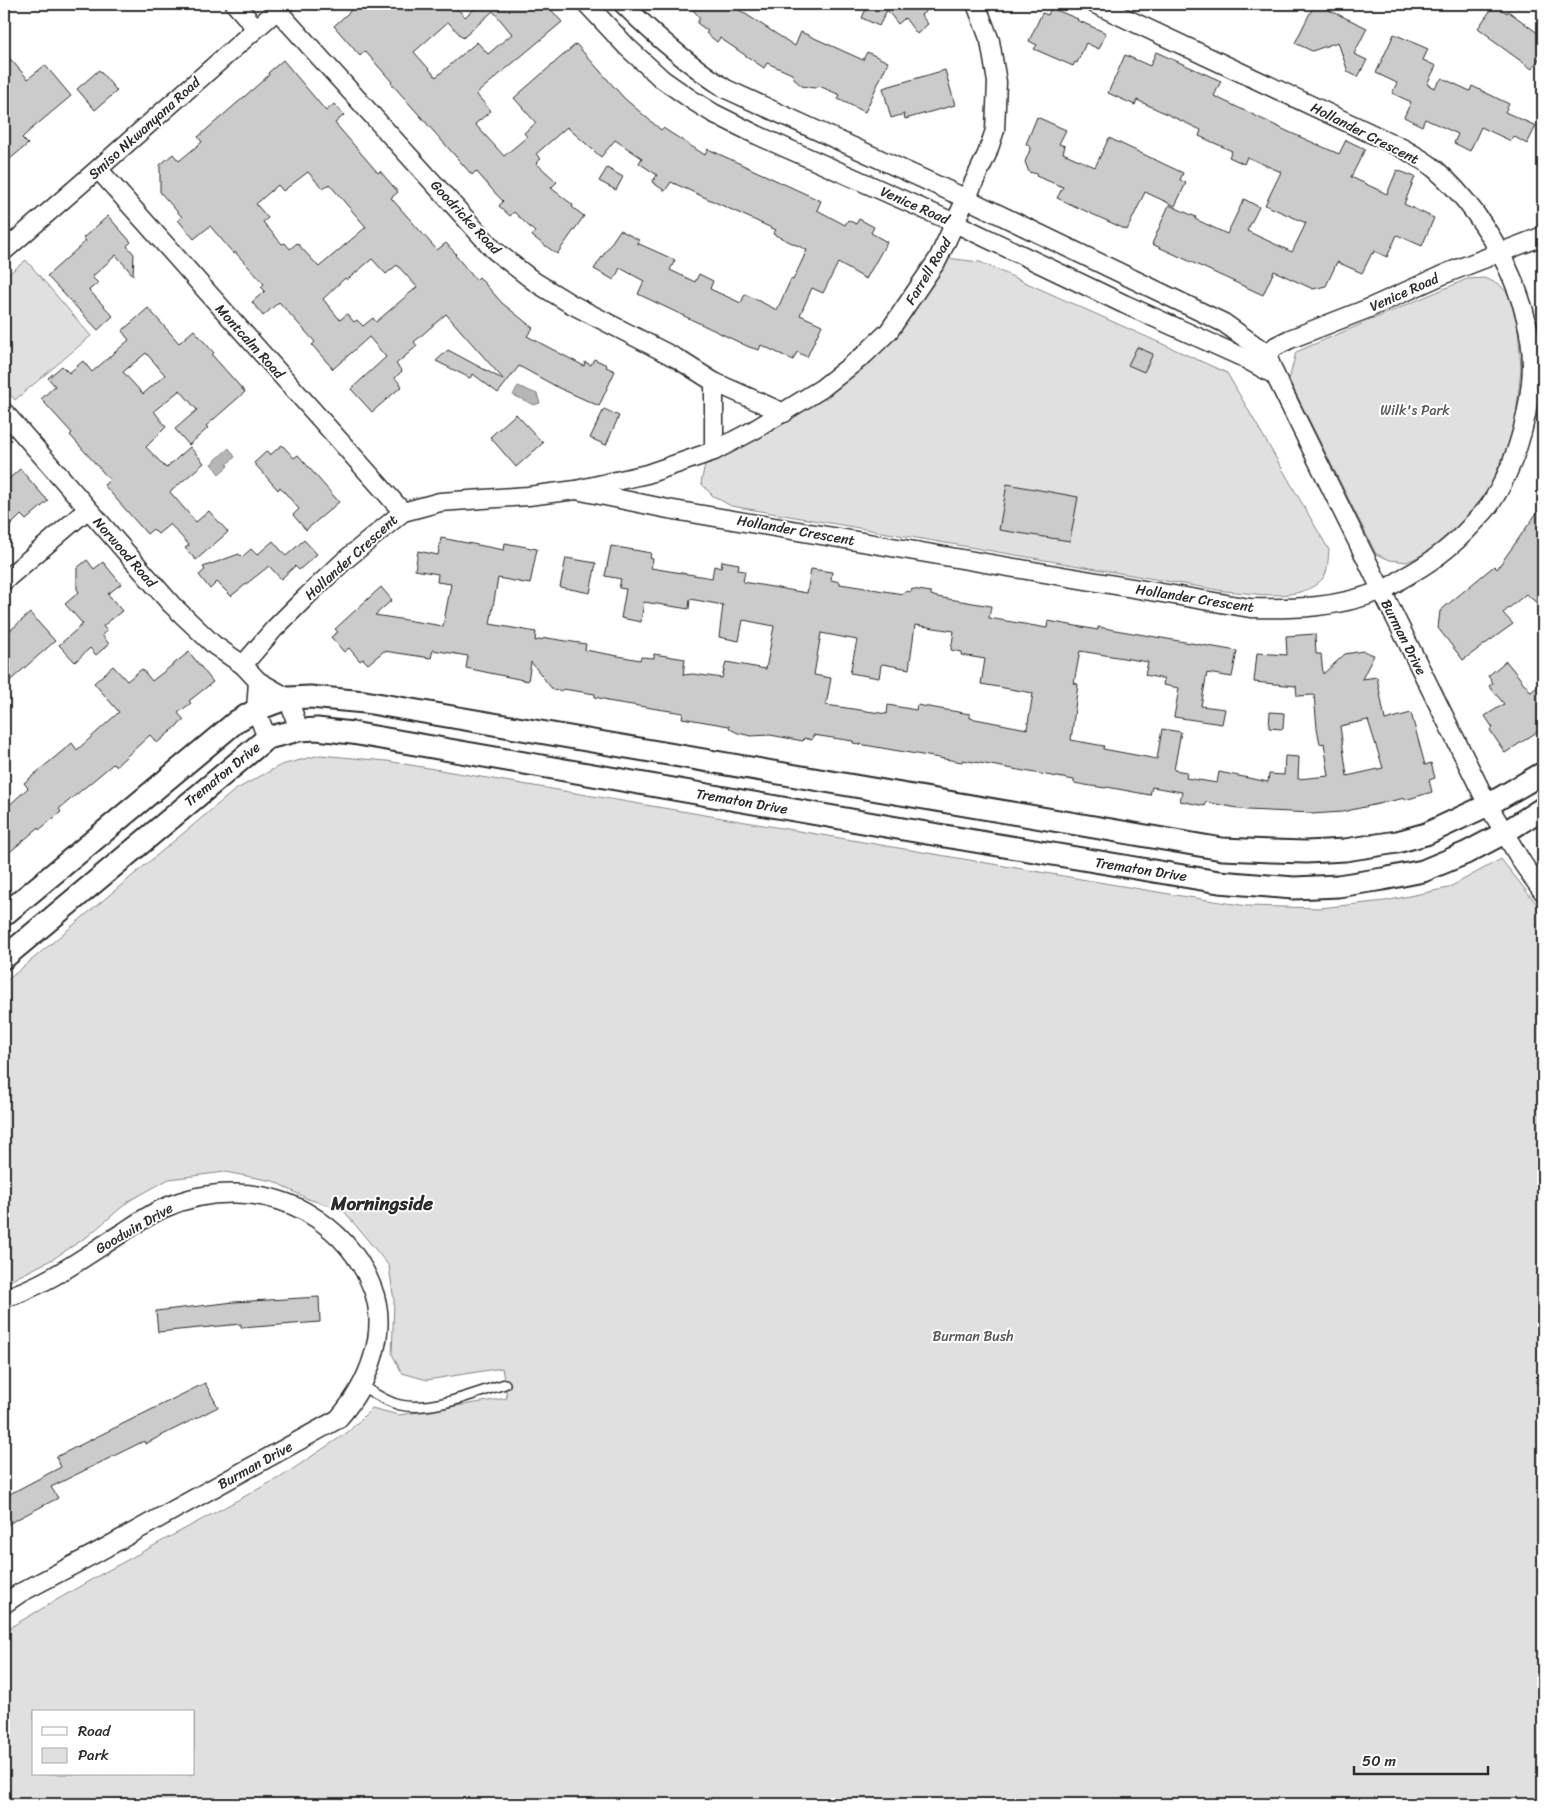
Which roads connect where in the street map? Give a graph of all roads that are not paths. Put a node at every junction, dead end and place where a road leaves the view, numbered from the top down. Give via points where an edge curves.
1 (235, 4) edge
2 (587, 4) edge
3 (623, 4) edge
4 (976, 4) edge
5 (1095, 4) edge
6 (280, 7) edge
7 (256, 28) junction
8 (726, 90) junction
9 (713, 113) junction
10 (98, 170) junction
11 (967, 199) junction
12 (955, 223) junction
13 (1543, 236) edge
14 (4, 251) edge
15 (1501, 253) junction
16 (1138, 281) junction
17 (1124, 304) junction
18 (1261, 359) junction
19 (714, 382) junction
20 (4, 412) edge
21 (784, 413) junction
22 (714, 451) junction
23 (576, 490) junction
24 (88, 509) junction
25 (402, 512) junction
26 (4, 581) edge
27 (1382, 591) junction
28 (243, 665) junction
29 (258, 681) junction
30 (288, 698) junction
31 (256, 710) junction
32 (479, 722) junction
33 (299, 730) junction
34 (267, 738) junction
35 (474, 754) junction
36 (678, 756) junction
37 (1543, 773) edge
38 (821, 780) junction
39 (671, 788) junction
40 (1488, 804) junction
41 (1543, 808) edge
42 (1002, 811) junction
43 (813, 813) junction
44 (1504, 833) junction
45 (995, 844) junction
46 (81, 849) junction
47 (1222, 849) junction
48 (105, 872) junction
49 (1219, 882) junction
50 (1543, 892) edge
51 (4, 915) edge
52 (4, 958) edge
53 (4, 1298) edge
54 (505, 1384) dead end
55 (362, 1386) junction
56 (4, 1604) edge

1 - 7 street
2 - 9 street, Venice Road via 662,79
3 - 8 street, Venice Road via 654,35
4 - 11 street, Farrell Road via 990,41 997,82 997,107 990,146
5 - 15 street, Hollander Crescent via 1404,149 1434,169 1462,196
6 - 7 street, Smiso Nkwanyana Road
6 - 19 street, Goodricke Road via 494,250 535,282 571,304 676,358
7 - 10 street, Smiso Nkwanyana Road
8 - 9 street
8 - 11 street, Venice Road
9 - 12 street, Venice Road
10 - 14 street, Smiso Nkwanyana Road
10 - 25 street, Montcalm Road
11 - 12 street, Farrell Road
11 - 16 street, Venice Road
12 - 17 street, Venice Road
12 - 21 street, Farrell Road via 938,259 889,331 821,389
13 - 15 street, Venice Road
15 - 18 street, Venice Road via 1290,339
15 - 27 street, Hollander Crescent via 1521,303 1531,354 1530,389 1514,457 1490,505 1458,541 1431,562
16 - 17 street
16 - 18 street, Venice Road via 1224,323
17 - 18 street, Venice Road
18 - 27 street, Burman Drive via 1275,375
19 - 21 street, Goodricke Road
19 - 22 street
20 - 24 street, Norwood Road
21 - 22 street, Farrell Road
22 - 23 street, Hollander Crescent via 647,474
23 - 25 street, Hollander Crescent via 440,502
23 - 27 street, Hollander Crescent via 668,509 1250,608 1302,609
24 - 26 street
24 - 28 street, Norwood Road via 171,604 214,645
25 - 28 street, Hollander Crescent via 307,596
27 - 40 street, Burman Drive
28 - 29 street, Norwood Road
29 - 30 street, Norwood Road
29 - 31 street
30 - 31 street
30 - 32 street via 365,702
30 - 33 street
31 - 34 street
31 - 46 street via 216,737
32 - 35 street
32 - 36 street
33 - 34 street, Trematon Drive
33 - 35 street, Trematon Drive via 318,728
34 - 48 street, Trematon Drive
35 - 39 street, Trematon Drive
36 - 38 street
36 - 39 street
37 - 40 street
38 - 42 street
38 - 43 street
39 - 43 street, Trematon Drive
40 - 44 street, Burman Drive
40 - 47 street via 1426,834 1397,842 1306,852
41 - 44 street, Trematon Drive
42 - 45 street
42 - 47 street
43 - 45 street, Trematon Drive
44 - 49 street, Trematon Drive via 1446,862 1383,880 1294,888
44 - 50 street, Burman Drive
45 - 49 street, Trematon Drive
46 - 48 street
46 - 51 street
47 - 49 street
48 - 52 street, Trematon Drive
53 - 55 street, Goodwin Drive via 22,1293 64,1271 163,1208 189,1198 215,1194 266,1196 296,1206 322,1221 352,1248 369,1278 378,1308 377,1335
54 - 55 lane via 440,1404 416,1406 387,1400
55 - 56 street, Burman Drive via 338,1419

